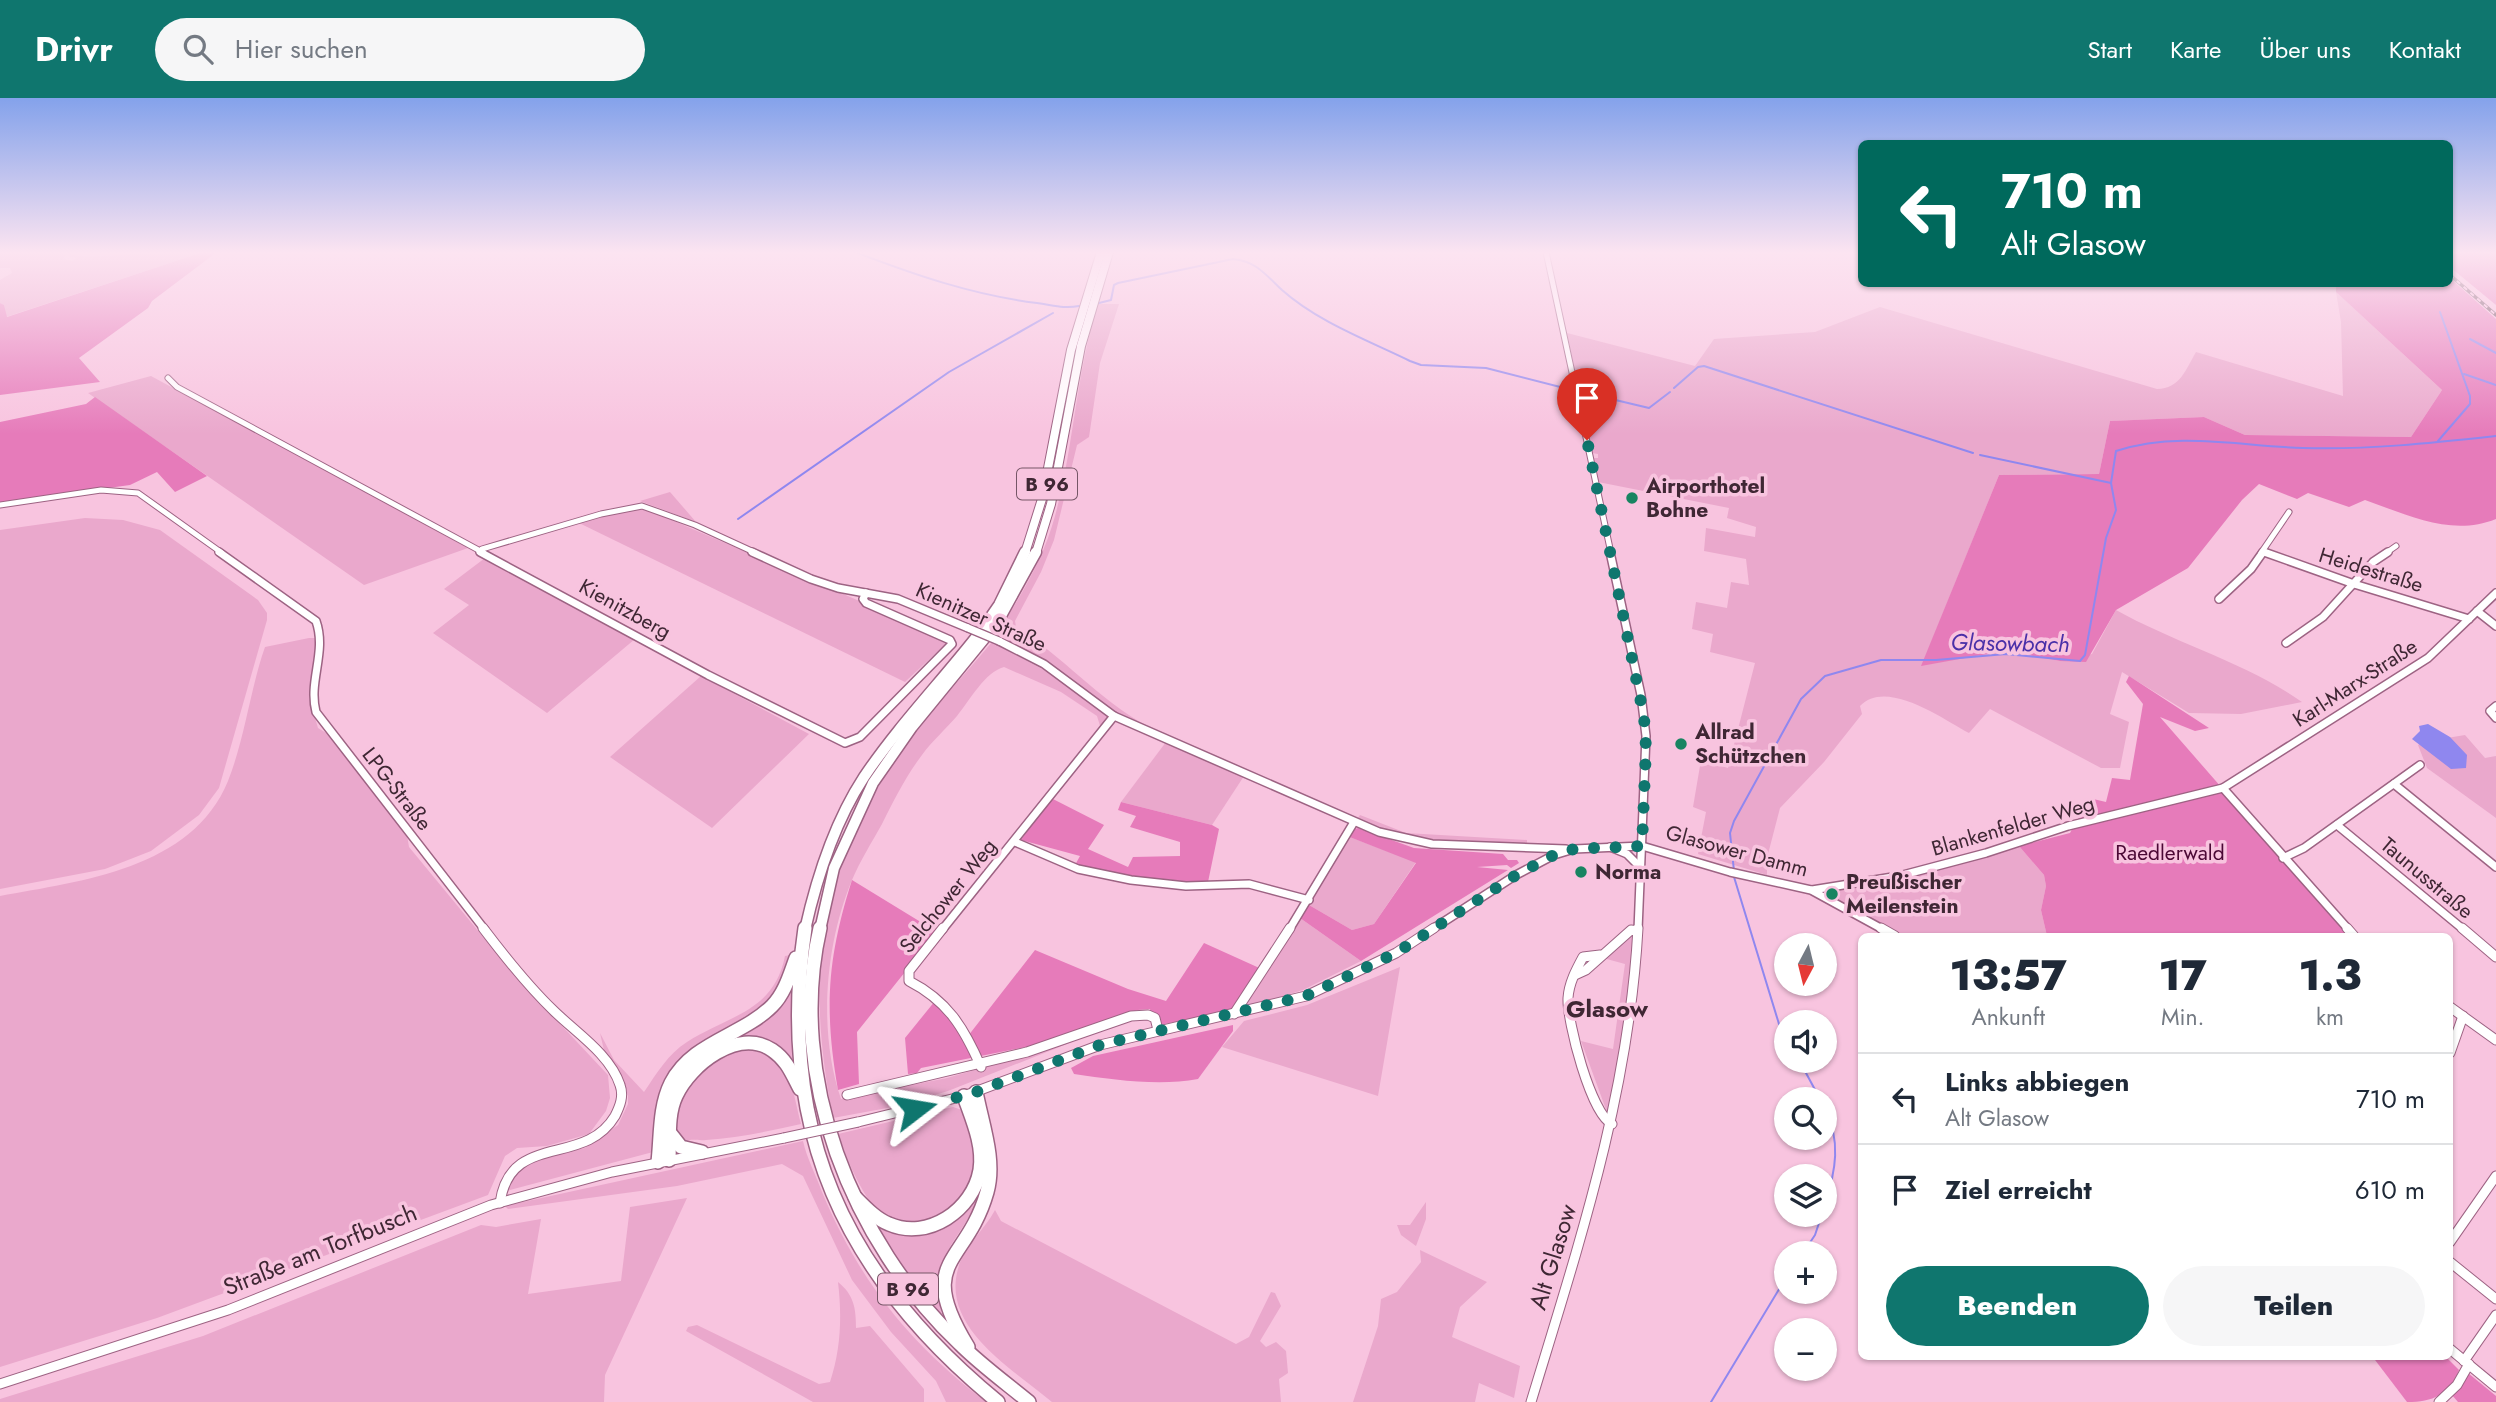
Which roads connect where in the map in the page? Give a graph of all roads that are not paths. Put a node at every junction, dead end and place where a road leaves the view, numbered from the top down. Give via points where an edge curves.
1 (1085, 313) edge
2 (1086, 313) edge
3 (1559, 313) edge
4 (169, 378) dead end
5 (0, 505) edge
6 (2289, 512) dead end
7 (2396, 545) dead end
8 (482, 549) junction
9 (2264, 552) junction
10 (2354, 584) junction
11 (866, 593) junction
12 (2496, 593) edge
13 (2218, 598) dead end
14 (2477, 611) junction
15 (2469, 619) junction
16 (2496, 626) edge
17 (2286, 643) dead end
18 (2493, 709) edge
19 (1114, 716) junction
20 (2496, 718) edge
21 (2420, 765) dead end
22 (2395, 784) junction
23 (2223, 788) junction
24 (1354, 822) junction
25 (2337, 825) junction
26 (1015, 842) junction
27 (1607, 846) junction
28 (1642, 846) junction
29 (1531, 849) junction
30 (1574, 849) junction
31 (2283, 858) junction
32 (1538, 863) junction
33 (2496, 867) edge
34 (1641, 868) junction
35 (1811, 890) junction
36 (1308, 900) junction
37 (1637, 931) junction
38 (1890, 933) edge
39 (2351, 933) edge
40 (801, 946) junction
41 (2496, 957) edge
42 (2453, 1009) edge
43 (1234, 1015) junction
44 (2463, 1016) junction
45 (1158, 1030) junction
46 (2496, 1041) edge
47 (2453, 1044) edge
48 (981, 1067) junction
49 (803, 1094) junction
50 (970, 1094) junction
51 (847, 1095) dead end
52 (1612, 1124) junction
53 (670, 1133) junction
54 (702, 1152) junction
55 (664, 1161) junction
56 (2496, 1176) edge
57 (850, 1191) junction
58 (499, 1203) junction
59 (2453, 1238) edge
60 (2453, 1264) edge
61 (2496, 1299) edge
62 (2496, 1315) edge
63 (2453, 1351) edge
64 (2466, 1362) junction
65 (987, 1372) junction
66 (0, 1384) edge
67 (2496, 1387) edge
68 (998, 1402) edge
69 (1029, 1402) edge
70 (1531, 1402) edge
71 (2440, 1402) edge

1 - 40 highway, B 96 via 1068,365 1043,502 1025,554 988,622 889,742 843,813 822,859
2 - 57 highway, B 96 via 1053,502 1033,561 996,626 874,780 845,837 822,904 812,959 815,1060 837,1160
3 - 28 street, Alt Glasow via 1644,717
4 - 8 street, Kienitzberg via 177,387
5 - 58 street, LPG-Straße via 109,490 138,493 316,621 321,644 311,692 316,712 515,970 610,1068 621,1088 617,1111 604,1129 580,1145 514,1165 502,1179
6 - 9 street
7 - 10 street
8 - 11 street, Kienitzer Straße via 642,506 695,525 811,579
8 - 11 street, Kienitzberg via 708,675 845,743 860,737 952,644 866,603
9 - 10 street, Heidestraße
9 - 13 street via 2252,569
10 - 15 street, Heidestraße
10 - 17 street via 2323,618
11 - 19 street, Kienitzer Straße, bridge via 909,603 999,641 1044,664
12 - 14 street, Karl-Marx-Straße
14 - 15 street, Karl-Marx-Straße
14 - 16 street
15 - 23 street, Karl-Marx-Straße via 2423,662
18 - 20 street
19 - 24 street, Kienitzer Straße
19 - 26 street, Selchower Weg
21 - 22 street
22 - 25 street
22 - 33 street
23 - 31 street
23 - 35 street, Blankenfelder Weg via 2068,826 1910,873
24 - 29 street, Kienitzer Straße via 1415,842
24 - 36 street
25 - 31 street
25 - 41 street, Taunusstraße
26 - 36 street, Selchower Weg via 1078,869 1131,880 1186,886 1249,884
26 - 48 street, Selchower Weg via 907,976 937,994 959,1020
27 - 28 street
27 - 30 street
27 - 34 street via 1627,854
28 - 34 street, Alt Glasow
28 - 35 street, Glasower Damm
29 - 30 street, Kienitzer Straße
29 - 32 street
30 - 32 street
31 - 39 street
32 - 43 street via 1352,976 1306,996
34 - 37 street, Alt Glasow
35 - 38 street, Glasower Damm
36 - 43 street
37 - 52 street, Alt Glasow via 1633,1002
37 - 52 street via 1630,930 1600,955 1583,957 1565,1001 1571,1034 1602,1114
40 - 49 highway, B 96 via 797,1036
40 - 55 highway via 773,1005 706,1046 672,1079 662,1111
42 - 44 street
43 - 45 street
44 - 46 street
44 - 47 street
45 - 48 street via 1149,1013 1136,1013 1113,1026
45 - 50 street via 1076,1053
48 - 51 street
49 - 53 highway via 784,1059 767,1048 747,1044 726,1048 702,1061 683,1080 674,1099
49 - 68 highway, B 96 via 832,1195 856,1242 900,1308
50 - 54 street, Straße am Torfbusch, bridge via 858,1122
50 - 57 highway via 981,1166 971,1196 957,1213 932,1226 900,1228 873,1214
50 - 65 highway via 991,1180 947,1262 942,1293 951,1326
52 - 70 street, Alt Glasow
53 - 54 highway via 681,1147
53 - 55 highway
54 - 55 street, Straße am Torfbusch
55 - 58 street, Straße am Torfbusch
56 - 59 street
57 - 65 highway, B 96 via 867,1228 912,1295
58 - 66 street, Straße am Torfbusch via 228,1310
60 - 61 street
62 - 64 street
63 - 64 street
64 - 67 street
64 - 71 street via 2457,1385
65 - 69 highway, B 96

